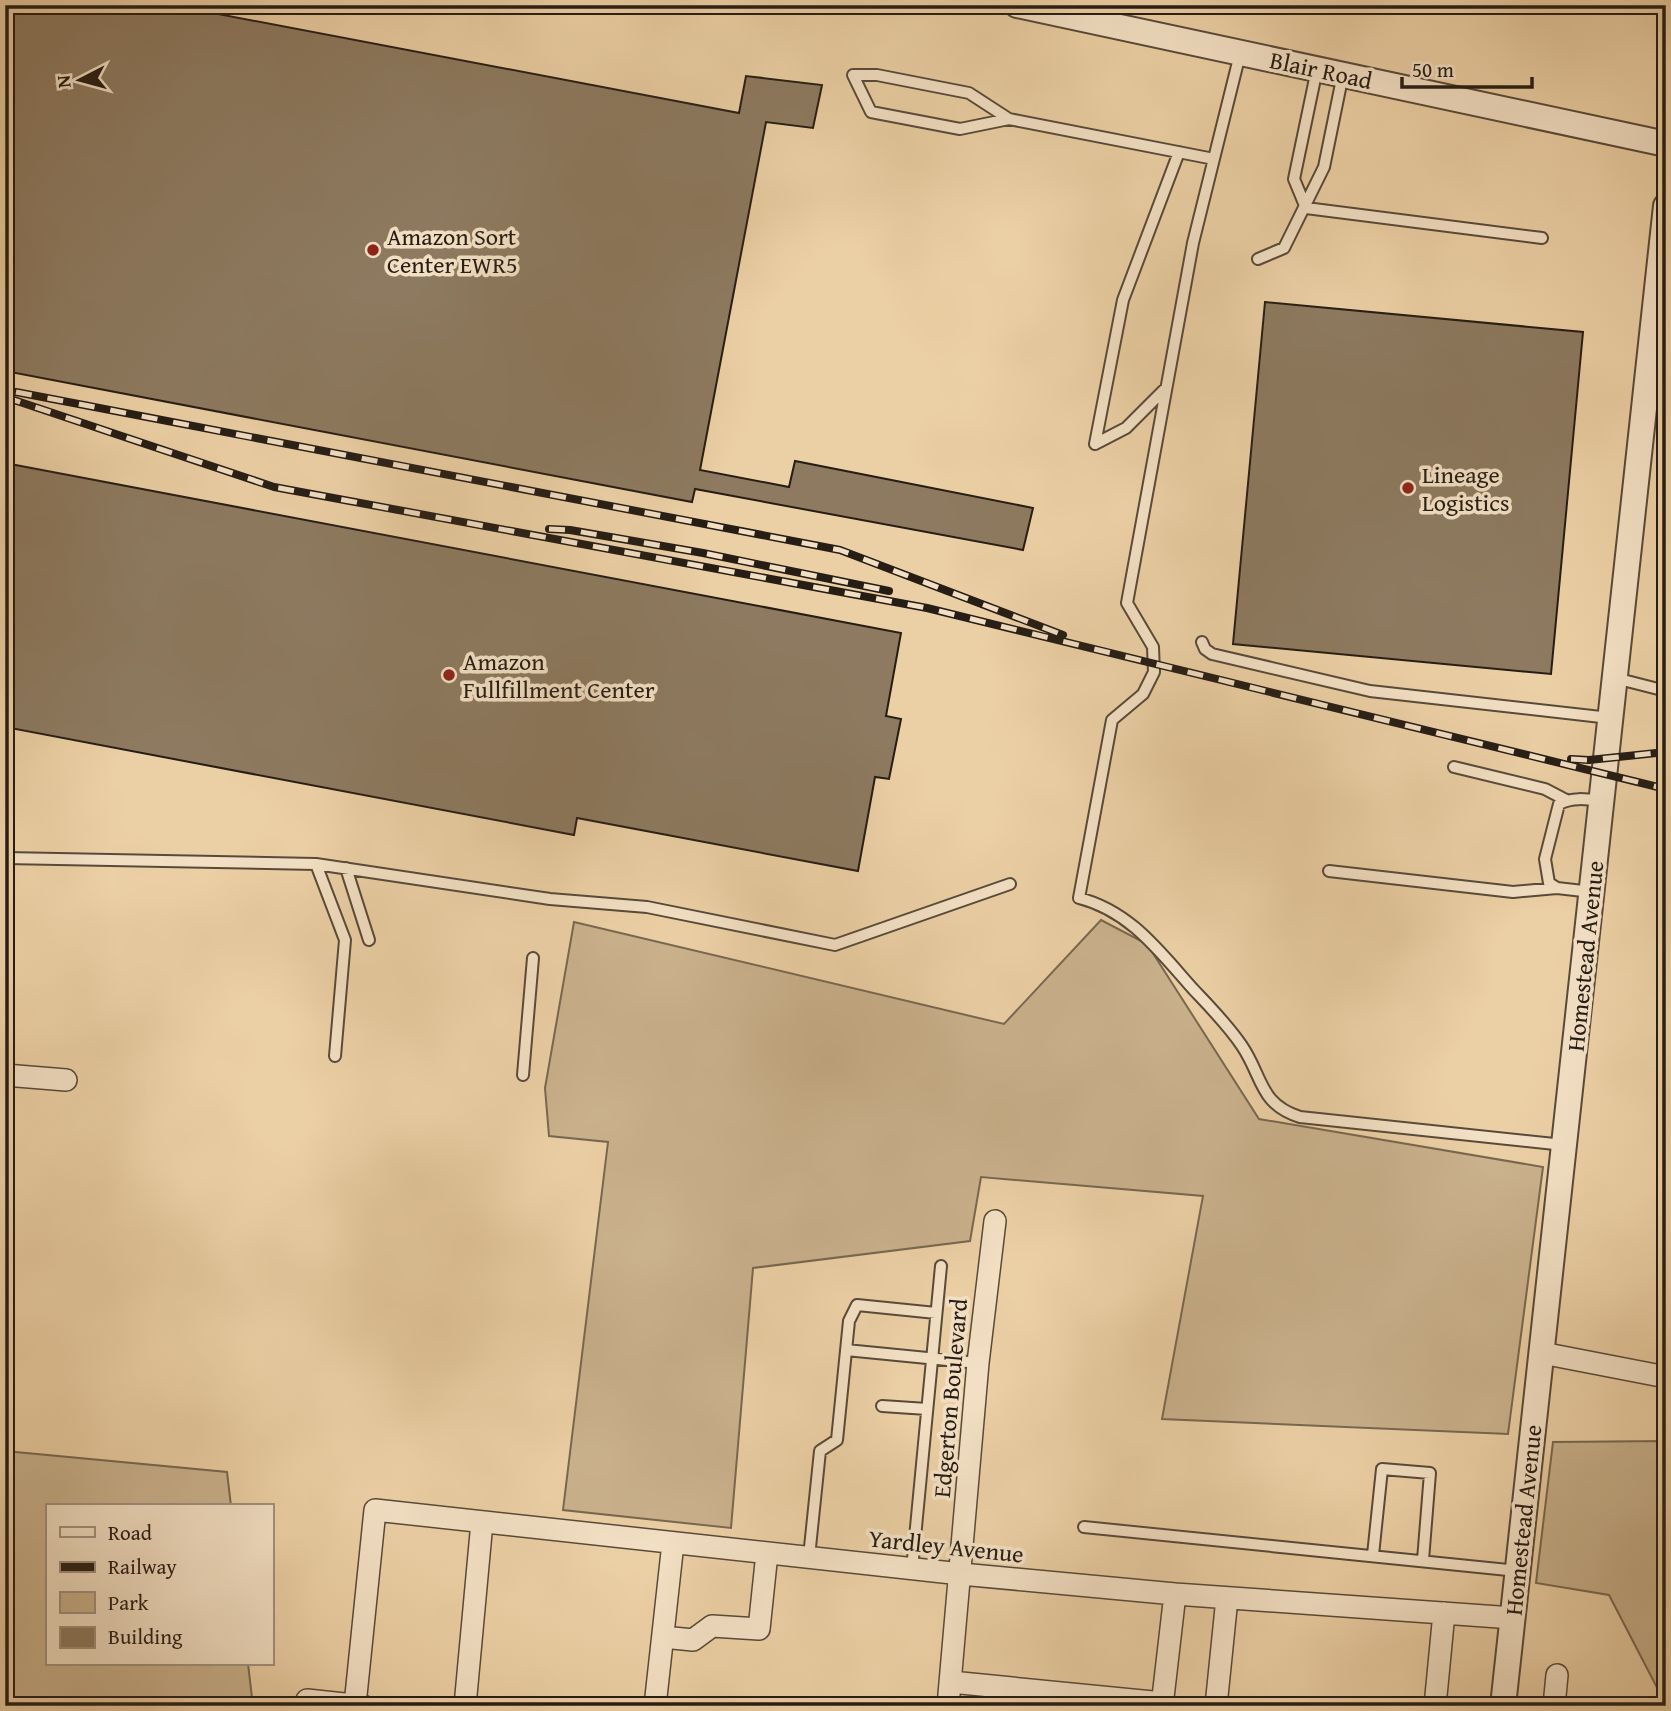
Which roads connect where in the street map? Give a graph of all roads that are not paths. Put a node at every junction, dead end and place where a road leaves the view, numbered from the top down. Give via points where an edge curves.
1 (1017, 5) edge
2 (1241, 52) junction
3 (1317, 69) junction
4 (1343, 74) junction
5 (1009, 119) junction
6 (1666, 144) edge
7 (1179, 152) junction
8 (1214, 159) junction
9 (1666, 206) edge
10 (1306, 208) junction
11 (1542, 238) dead end
12 (1258, 259) dead end
13 (1167, 387) junction
14 (1202, 642) dead end
15 (1615, 678) junction
16 (1666, 691) edge
17 (1611, 718) junction
18 (1454, 767) dead end
19 (1566, 800) junction
20 (1602, 801) junction
21 (5, 859) edge
22 (316, 864) junction
23 (346, 868) junction
24 (1329, 871) dead end
25 (1010, 884) dead end
26 (1557, 888) junction
27 (1592, 892) junction
28 (369, 940) dead end
29 (533, 958) dead end
30 (335, 1056) dead end
31 (5, 1075) edge
32 (523, 1075) dead end
33 (66, 1080) dead end
34 (1564, 1145) junction
35 (995, 1220) dead end
36 (941, 1266) dead end
37 (936, 1314) junction
38 (846, 1350) junction
39 (1542, 1353) junction
40 (932, 1359) junction
41 (978, 1363) junction
42 (1666, 1377) edge
43 (881, 1406) dead end
44 (927, 1409) junction
45 (482, 1522) junction
46 (1084, 1527) dead end
47 (673, 1543) junction
48 (767, 1553) junction
49 (1373, 1555) junction
50 (809, 1558) junction
51 (1423, 1560) junction
52 (912, 1569) junction
53 (1518, 1571) junction
54 (961, 1574) junction
55 (1175, 1594) junction
56 (1227, 1598) junction
57 (1444, 1613) junction
58 (1513, 1618) junction
59 (663, 1637) junction
60 (1557, 1675) dead end
61 (951, 1682) junction
62 (307, 1700) dead end
63 (1163, 1704) edge
64 (359, 1705) edge
65 (465, 1706) edge
66 (655, 1706) edge
67 (948, 1706) edge
68 (1216, 1706) edge
69 (1435, 1706) edge
70 (1503, 1706) edge
71 (1554, 1706) edge

1 - 2 street, Blair Road
2 - 3 street, Blair Road
2 - 8 lane
3 - 4 street, Blair Road
3 - 10 lane via 1294,179
4 - 6 street, Blair Road
4 - 10 lane via 1324,167
5 - 5 lane via 969,93 877,75 853,75 870,112 960,129
5 - 7 lane
7 - 8 lane
7 - 13 lane via 1123,300 1095,444 1126,428
8 - 13 lane via 1193,243
9 - 15 street, Homestead Avenue via 1653,363
10 - 11 lane
10 - 12 lane via 1284,248
13 - 34 lane via 1127,603 1153,647 1154,672 1143,694 1112,720 1079,898 1109,909 1140,930 1233,1033 1269,1099 1284,1111 1300,1117
14 - 17 lane via 1212,654 1363,690
15 - 16 lane
15 - 17 street, Homestead Avenue
17 - 20 street, Homestead Avenue
18 - 19 lane via 1545,789
19 - 20 lane
19 - 26 lane via 1555,813 1545,859 1549,883
20 - 27 street, Homestead Avenue
21 - 22 lane
22 - 23 lane
22 - 30 lane via 345,940
23 - 25 lane via 550,899 647,907 835,945
23 - 28 lane
24 - 26 lane via 1513,892
26 - 27 lane
27 - 34 street, Homestead Avenue
29 - 32 lane
31 - 33 street
34 - 39 street, Homestead Avenue
35 - 41 street, Edgerton Boulevard
36 - 37 lane
37 - 38 lane via 857,1305 849,1321
37 - 40 lane
38 - 40 lane
38 - 50 lane via 837,1440 820,1451
39 - 42 street
39 - 53 street, Homestead Avenue
40 - 41 lane
40 - 44 lane
41 - 54 street, Edgerton Boulevard
43 - 44 lane
44 - 52 lane
45 - 47 street, Yardley Avenue
45 - 64 street, Yardley Avenue via 375,1510
45 - 65 street
46 - 49 lane
47 - 48 street, Yardley Avenue
47 - 59 street
48 - 50 street, Yardley Avenue
48 - 59 street via 759,1629 712,1626 693,1640
49 - 51 lane
49 - 51 lane via 1382,1469 1430,1473
50 - 52 street, Yardley Avenue
51 - 53 lane
52 - 54 street, Yardley Avenue
53 - 58 street, Homestead Avenue
54 - 55 street, Yardley Avenue
54 - 61 street, Edgerton Boulevard
55 - 56 street, Yardley Avenue
55 - 63 street
56 - 57 street, Yardley Avenue
56 - 68 street
57 - 58 street, Yardley Avenue
57 - 69 street
58 - 70 street, Homestead Avenue
59 - 66 street
60 - 71 street
61 - 63 street
61 - 67 street, Edgerton Boulevard
62 - 64 street

